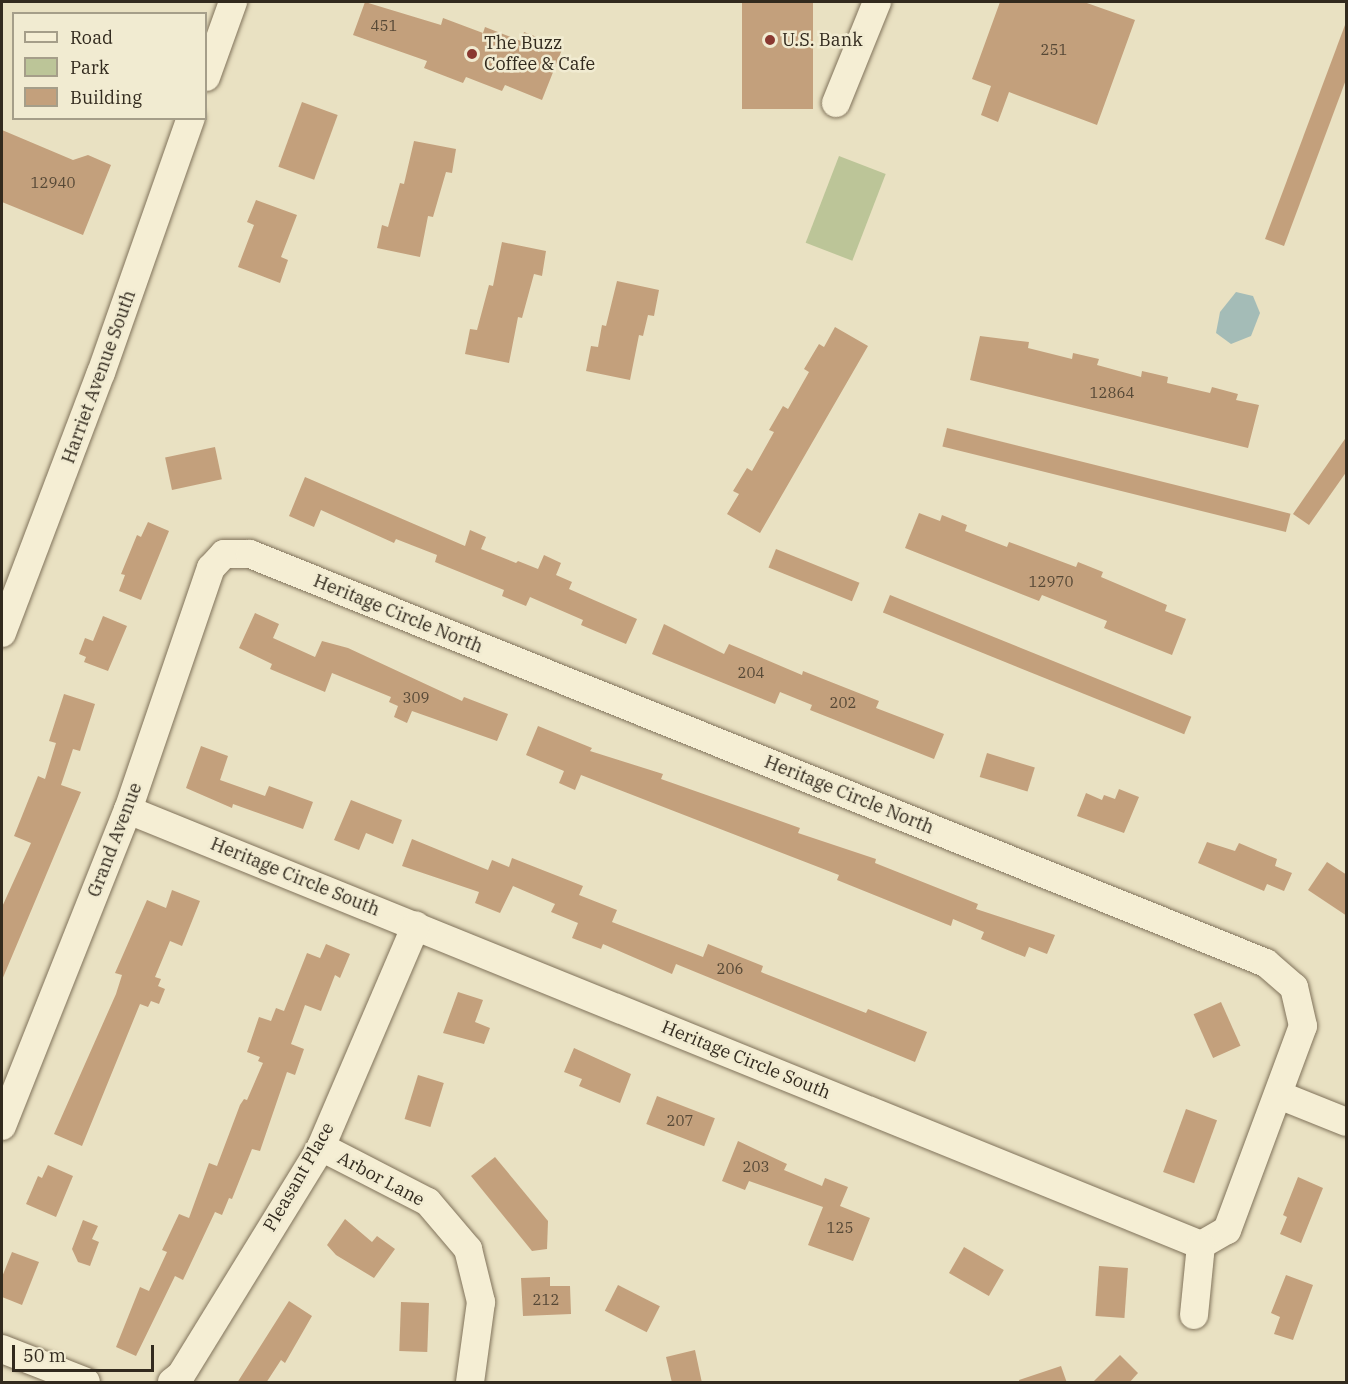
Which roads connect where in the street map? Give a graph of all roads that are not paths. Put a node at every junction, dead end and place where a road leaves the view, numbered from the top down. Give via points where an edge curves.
1 (233, 2) edge
2 (877, 2) edge
3 (207, 75) edge
4 (836, 103) dead end
5 (190, 120) edge
6 (224, 554) joint
7 (2, 633) edge
8 (129, 810) junction
9 (416, 925) junction
10 (1280, 1095) junction
11 (1347, 1122) edge
12 (2, 1126) edge
13 (321, 1147) junction
14 (1201, 1245) junction
15 (1194, 1314) dead end
16 (2, 1349) edge
17 (86, 1383) edge
18 (172, 1383) edge
19 (470, 1383) edge

1 - 3 street
2 - 4 street
5 - 7 street, Harriet Avenue South via 97,383
6 - 8 street, Grand Avenue via 211,568
6 - 10 street, Heritage Circle North via 261,559 1266,963 1294,987 1303,1026
8 - 9 street, Heritage Circle South
8 - 12 street, Grand Avenue
9 - 13 street, Pleasant Place
9 - 14 street, Heritage Circle South
10 - 11 street
10 - 14 street via 1227,1230
13 - 18 street, Pleasant Place via 181,1375
13 - 19 street, Arbor Lane via 428,1202 468,1248 481,1302
14 - 15 street
16 - 17 street

